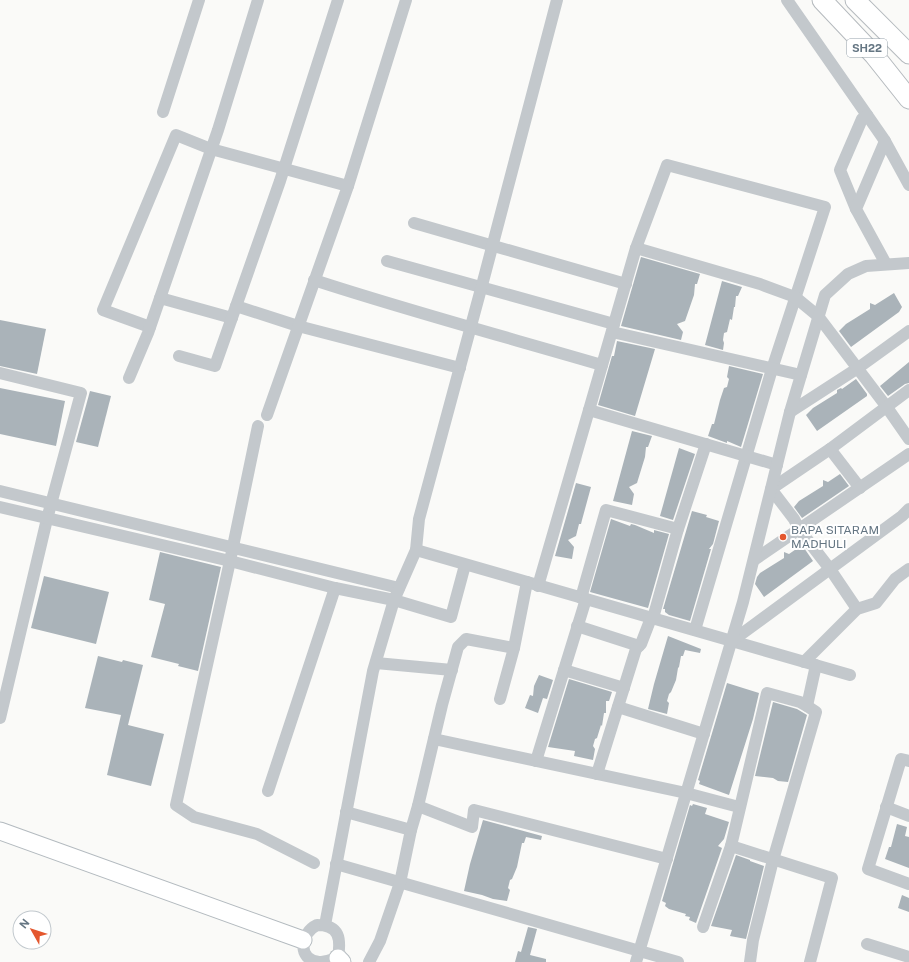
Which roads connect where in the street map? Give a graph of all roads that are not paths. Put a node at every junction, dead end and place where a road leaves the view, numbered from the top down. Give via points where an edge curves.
1 (199, 0) edge
2 (258, 0) edge
3 (338, 0) edge
4 (406, 0) edge
5 (557, 0) edge
6 (787, 0) edge
7 (822, 0) edge
8 (855, 0) edge
9 (909, 54) edge
10 (909, 99) edge
11 (163, 112) dead end
12 (867, 115) junction
13 (885, 141) junction
14 (211, 149) junction
15 (283, 170) junction
16 (909, 185) edge
17 (348, 186) junction
18 (856, 209) junction
19 (414, 223) dead end
20 (493, 246) junction
21 (636, 248) junction
22 (388, 261) dead end
23 (909, 263) edge
24 (886, 264) junction
25 (314, 280) junction
26 (626, 284) junction
27 (482, 287) junction
28 (795, 297) junction
29 (160, 298) junction
30 (236, 306) junction
31 (818, 316) junction
32 (232, 318) junction
33 (298, 326) junction
34 (471, 326) junction
35 (150, 327) junction
36 (613, 328) junction
37 (909, 332) edge
38 (179, 356) dead end
39 (602, 365) junction
40 (460, 368) junction
41 (858, 368) junction
42 (772, 369) junction
43 (0, 373) edge
44 (801, 375) junction
45 (129, 378) dead end
46 (909, 390) edge
47 (886, 406) junction
48 (589, 410) junction
49 (790, 412) junction
50 (267, 415) dead end
51 (258, 426) dead end
52 (909, 439) edge
53 (706, 444) junction
54 (830, 449) junction
55 (909, 454) edge
56 (746, 456) junction
57 (777, 465) junction
58 (860, 488) junction
59 (771, 489) junction
60 (0, 492) edge
61 (51, 504) junction
62 (0, 507) edge
63 (909, 509) edge
64 (47, 519) junction
65 (799, 529) junction
66 (678, 530) junction
67 (233, 547) junction
68 (416, 550) junction
69 (754, 560) junction
70 (230, 561) junction
71 (465, 565) junction
72 (830, 569) junction
73 (909, 569) edge
74 (533, 584) junction
75 (336, 588) junction
76 (399, 588) junction
77 (583, 598) junction
78 (394, 600) junction
79 (858, 609) junction
80 (652, 618) junction
81 (577, 626) junction
82 (695, 630) junction
83 (732, 641) junction
84 (639, 646) junction
85 (514, 648) junction
86 (376, 663) junction
87 (810, 664) junction
88 (452, 670) junction
89 (564, 670) junction
90 (850, 675) dead end
91 (624, 688) junction
92 (500, 699) dead end
93 (807, 706) junction
94 (618, 707) junction
95 (0, 718) edge
96 (704, 734) junction
97 (434, 739) junction
98 (909, 760) edge
99 (536, 761) junction
100 (597, 774) junction
101 (268, 791) dead end
102 (686, 793) junction
103 (418, 806) junction
104 (739, 808) junction
105 (886, 808) junction
106 (346, 812) junction
107 (909, 816) edge
108 (411, 830) junction
109 (0, 831) edge
110 (731, 846) junction
111 (667, 859) junction
112 (773, 860) junction
113 (314, 863) dead end
114 (336, 864) junction
115 (400, 882) junction
116 (909, 884) edge
117 (325, 925) junction
118 (703, 927) dead end
119 (303, 940) junction
120 (867, 944) dead end
121 (638, 956) edge
122 (909, 957) edge
123 (340, 960) edge
124 (368, 962) edge
125 (678, 962) edge
126 (750, 962) edge
127 (810, 962) edge

1 - 11 street
2 - 14 street
3 - 15 street
4 - 17 street
5 - 20 street
6 - 12 street
7 - 10 main road, SH22 via 874,56
8 - 9 main road, SH22
12 - 13 street
12 - 18 street via 862,119 840,170
13 - 16 street
13 - 18 street
14 - 15 street
14 - 29 street
14 - 35 street via 176,135 103,310
15 - 17 street
15 - 30 street
17 - 25 street
18 - 24 street
19 - 20 street
20 - 26 street
20 - 27 street
21 - 26 street
21 - 28 street via 760,284
21 - 28 street via 667,165 825,207
22 - 27 street
23 - 24 street
24 - 31 street via 866,266 848,274 824,295
25 - 33 street
25 - 34 street via 384,303
26 - 36 street
27 - 34 street
27 - 36 street
28 - 31 street
28 - 42 street
29 - 32 street
29 - 35 street
30 - 32 street
30 - 33 street
31 - 41 street
31 - 44 street
32 - 38 street via 214,366
33 - 40 street
33 - 50 street
34 - 39 street
34 - 40 street
35 - 45 street
36 - 39 street
36 - 42 street
37 - 41 street
39 - 48 street
40 - 68 street via 419,519
41 - 47 street
41 - 49 street
42 - 44 street
42 - 56 street
43 - 61 street via 81,392
44 - 49 street
46 - 47 street
47 - 52 street
47 - 54 street
48 - 53 street
48 - 74 street
49 - 57 street
51 - 67 street
53 - 56 street
53 - 66 street
54 - 58 street
54 - 59 street
55 - 58 street
56 - 57 street
56 - 82 street
57 - 59 street
58 - 65 street
59 - 65 street
59 - 69 street
60 - 61 street
61 - 64 street
61 - 67 street
62 - 64 street
63 - 72 street
64 - 70 street
64 - 95 street
65 - 69 street
65 - 72 street
66 - 77 street via 606,510
66 - 80 street
67 - 70 street
67 - 76 street
68 - 71 street
68 - 76 street
69 - 83 street
70 - 75 street
70 - 113 street via 176,805 194,817 257,834
71 - 74 street
71 - 78 street via 451,617
72 - 79 street
72 - 83 street
73 - 79 street via 895,579 876,603
74 - 77 street
74 - 85 street
75 - 78 street
75 - 101 street
76 - 78 street
77 - 80 street
77 - 81 street
78 - 86 street
79 - 87 street
80 - 82 street
80 - 84 street
81 - 84 street
81 - 89 street
82 - 83 street
83 - 87 street
83 - 96 street
84 - 91 street
85 - 88 street via 466,639 458,647
85 - 92 street
86 - 88 street
86 - 106 street
87 - 90 street
87 - 93 street
88 - 97 street
89 - 91 street
89 - 99 street
91 - 94 street
93 - 104 street via 767,694
93 - 112 street via 816,712
94 - 96 street
94 - 100 street
96 - 102 street
97 - 99 street
97 - 103 street
98 - 105 street via 900,759
99 - 100 street
100 - 102 street
102 - 104 street
102 - 111 street
103 - 108 street
103 - 111 street via 472,827 474,810
104 - 110 street
105 - 107 street
105 - 116 street via 868,869
106 - 108 street
106 - 114 street
108 - 115 street
109 - 119 street
110 - 112 street
110 - 118 street
111 - 121 street
112 - 126 street
112 - 127 street via 832,878
114 - 115 street
114 - 117 street
115 - 121 street
115 - 124 street via 380,941
117 - 119 street via 310,928
117 - 123 street via 336,932
119 - 123 street via 303,948 312,959 318,962
120 - 122 street
121 - 125 street

